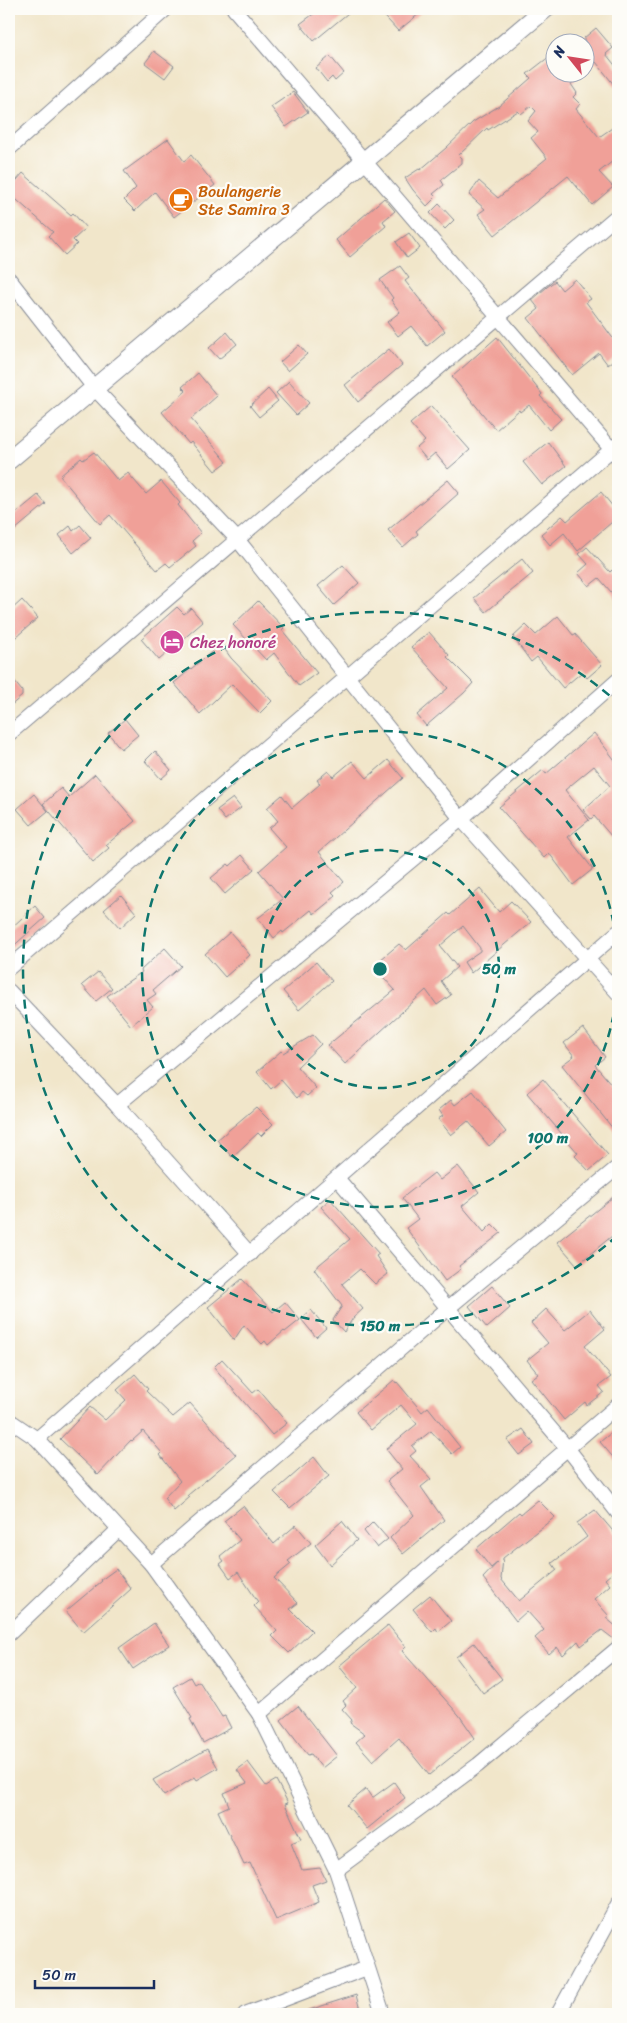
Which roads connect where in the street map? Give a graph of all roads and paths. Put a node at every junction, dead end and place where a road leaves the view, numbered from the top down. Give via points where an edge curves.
1 (166, 9) edge
2 (234, 9) edge
3 (545, 9) edge
4 (9, 149) edge
5 (364, 160) junction
6 (618, 215) edge
7 (9, 279) edge
8 (499, 318) junction
9 (95, 389) junction
10 (616, 450) edge
11 (9, 460) edge
12 (237, 539) junction
13 (348, 676) junction
14 (618, 680) edge
15 (9, 734) edge
16 (461, 819) junction
17 (618, 932) edge
18 (587, 959) junction
19 (9, 968) edge
20 (9, 991) edge
21 (618, 992) edge
22 (117, 1105) junction
23 (618, 1167) edge
24 (337, 1178) junction
25 (250, 1254) junction
26 (447, 1309) junction
27 (618, 1405) edge
28 (9, 1420) edge
29 (37, 1439) junction
30 (568, 1449) junction
31 (618, 1513) edge
32 (119, 1529) junction
33 (151, 1564) junction
34 (9, 1634) edge
35 (618, 1648) edge
36 (259, 1714) junction
37 (336, 1870) junction
38 (618, 1904) edge
39 (367, 1968) junction
40 (245, 2014) edge
41 (383, 2014) edge
42 (558, 2014) edge

1 - 4 street
2 - 5 street
3 - 5 street
5 - 8 street
5 - 9 street
6 - 8 street
7 - 9 street
8 - 10 street
8 - 12 street
9 - 11 street
9 - 12 street
10 - 13 street
12 - 13 street
12 - 15 street
13 - 16 street
13 - 19 street
14 - 16 street
16 - 18 street
16 - 22 street
17 - 18 street
18 - 21 street
18 - 24 street
20 - 22 street
22 - 25 street
23 - 26 street
24 - 25 street
24 - 26 street
25 - 29 street
26 - 30 street
26 - 33 street
27 - 30 street
28 - 29 street
29 - 32 street
30 - 31 street
30 - 36 street
32 - 33 street
32 - 34 street
33 - 36 street
35 - 37 street via 478,1765
36 - 37 street
37 - 39 street
38 - 42 street
39 - 40 street
39 - 41 street

